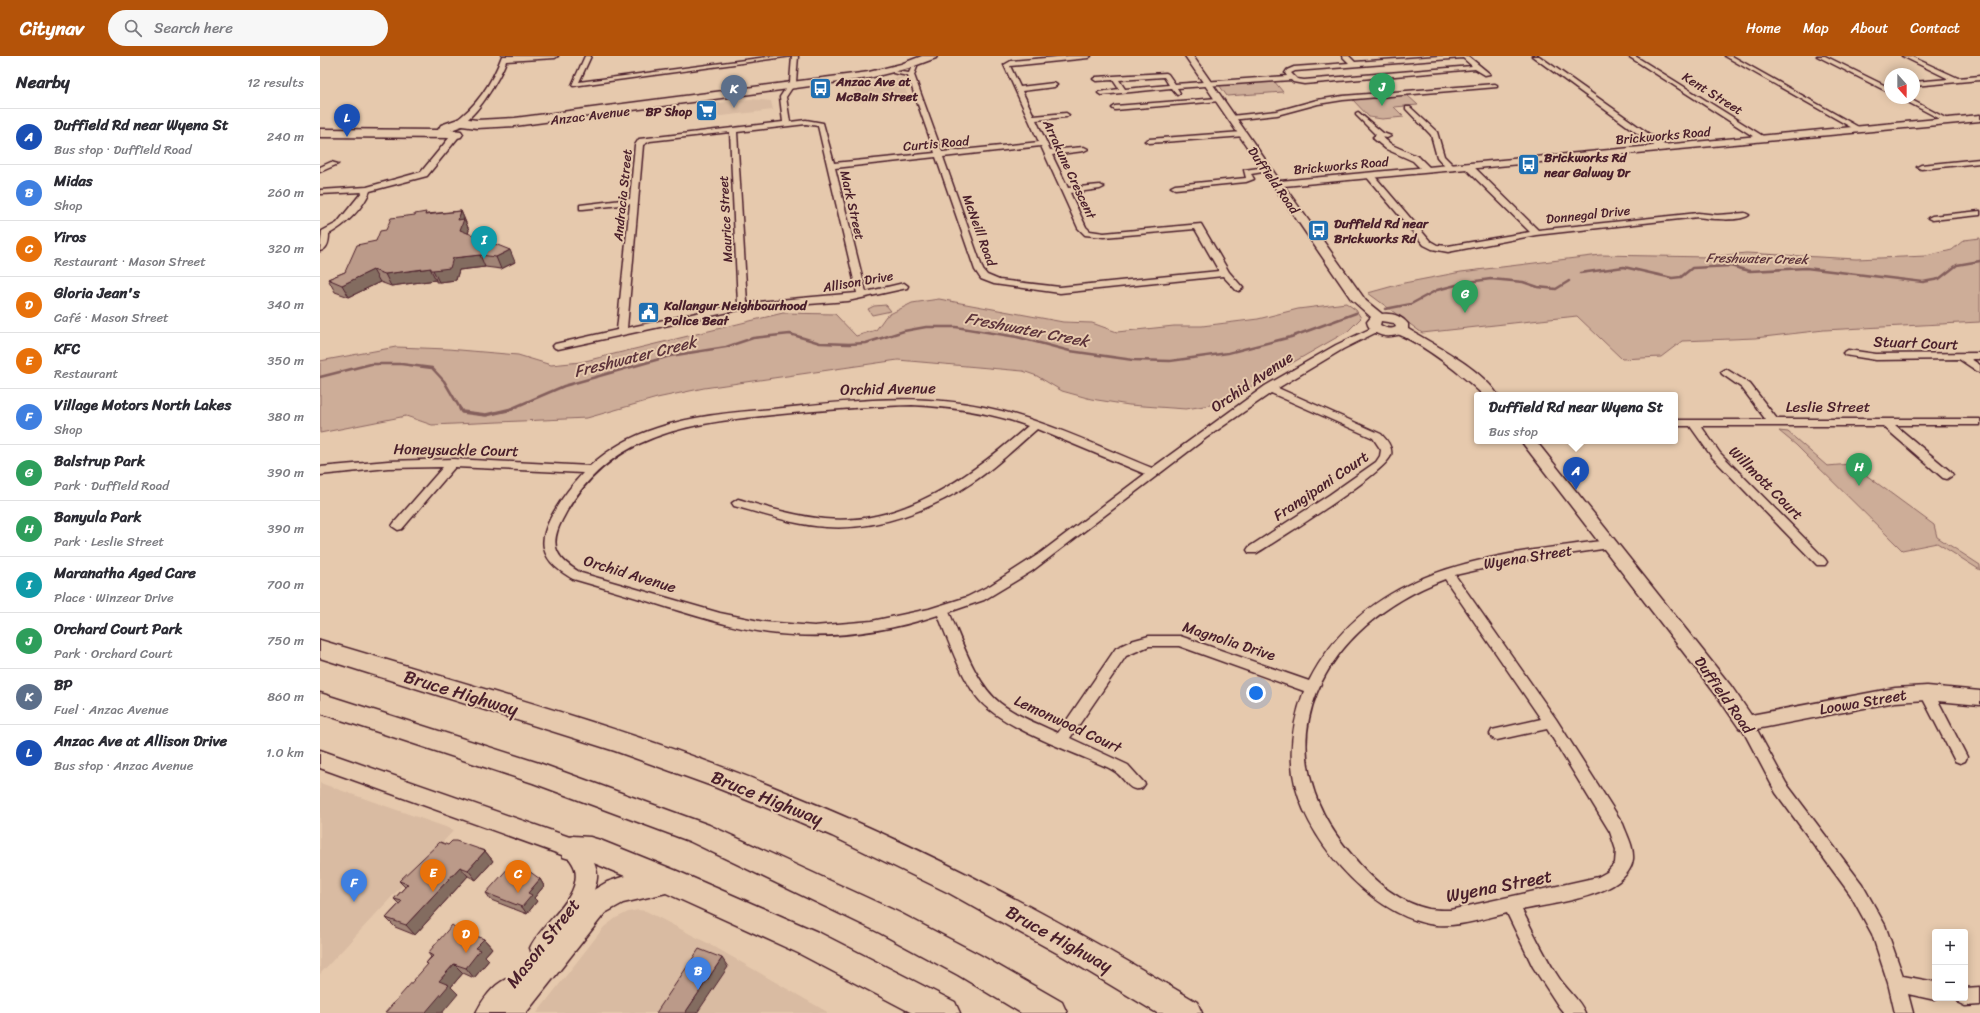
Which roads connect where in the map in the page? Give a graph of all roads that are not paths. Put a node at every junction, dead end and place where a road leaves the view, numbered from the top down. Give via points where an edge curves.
1 (555, 56) edge
2 (588, 56) edge
3 (789, 56) edge
4 (795, 56) edge
5 (932, 56) edge
6 (941, 56) edge
7 (1088, 56) edge
8 (1189, 56) edge
9 (1464, 56) edge
10 (1535, 56) edge
11 (1631, 56) edge
12 (1728, 56) edge
13 (1820, 56) edge
14 (1905, 56) edge
15 (1346, 57) edge
16 (505, 58) edge
17 (1354, 64) junction
18 (1161, 68) dead end
19 (1477, 68) junction
20 (912, 71) junction
21 (1487, 74) dead end
22 (1166, 75) junction
23 (1115, 78) junction
24 (1291, 78) junction
25 (1980, 78) edge
26 (1096, 79) dead end
27 (1958, 80) junction
28 (1920, 83) edge
29 (1208, 84) junction
30 (1054, 85) dead end
31 (1173, 86) junction
32 (1495, 86) dead end
33 (1882, 87) edge
34 (788, 88) junction
35 (1018, 89) junction
36 (1123, 91) junction
37 (1101, 93) dead end
38 (1177, 93) dead end
39 (757, 94) junction
40 (1218, 100) junction
41 (785, 103) junction
42 (1915, 104) edge
43 (1115, 108) dead end
44 (1408, 108) dead end
45 (474, 109) junction
46 (1358, 114) dead end
47 (1066, 115) dead end
48 (1033, 118) junction
49 (1231, 118) junction
50 (1980, 118) edge
51 (1948, 121) junction
52 (817, 122) joint
53 (787, 124) junction
54 (474, 125) junction
55 (320, 128) edge
56 (451, 129) junction
57 (1858, 129) junction
58 (733, 130) junction
59 (320, 133) edge
60 (1242, 134) junction
61 (1762, 138) junction
62 (1043, 144) junction
63 (1663, 148) junction
64 (1084, 149) dead end
65 (1155, 151) dead end
66 (1047, 153) junction
67 (939, 154) junction
68 (1980, 161) edge
69 (334, 164) dead end
70 (831, 166) junction
71 (1468, 166) junction
72 (1922, 167) dead end
73 (1451, 168) junction
74 (320, 170) edge
75 (1424, 170) junction
76 (1369, 175) junction
77 (1272, 176) junction
78 (1169, 178) dead end
79 (1100, 187) dead end
80 (367, 189) junction
81 (1064, 190) junction
82 (320, 192) edge
83 (633, 201) junction
84 (583, 207) dead end
85 (1980, 213) edge
86 (1746, 215) dead end
87 (1932, 218) dead end
88 (323, 233) edge
89 (1536, 233) junction
90 (320, 248) edge
91 (1226, 274) junction
92 (904, 286) dead end
93 (1239, 288) dead end
94 (862, 295) junction
95 (743, 306) junction
96 (1378, 323) junction
97 (622, 332) junction
98 (558, 346) dead end
99 (1848, 353) dead end
100 (1961, 356) junction
101 (1980, 356) edge
102 (1980, 370) edge
103 (1726, 372) dead end
104 (1269, 388) junction
105 (1488, 392) edge
106 (1773, 422) junction
107 (1885, 422) junction
108 (1980, 422) edge
109 (1678, 423) edge
110 (1693, 423) junction
111 (1035, 425) junction
112 (1530, 444) edge
113 (453, 462) junction
114 (591, 470) junction
115 (320, 471) edge
116 (1153, 473) junction
117 (1947, 475) dead end
118 (738, 503) dead end
119 (398, 526) dead end
120 (1609, 544) junction
121 (1253, 550) dead end
122 (1821, 562) dead end
123 (1448, 572) junction
124 (942, 610) junction
125 (320, 649) edge
126 (1312, 688) junction
127 (1927, 693) junction
128 (1980, 698) edge
129 (320, 704) edge
130 (1551, 723) junction
131 (1746, 723) junction
132 (1497, 734) dead end
133 (1061, 740) junction
134 (1960, 757) dead end
135 (320, 759) edge
136 (1137, 784) dead end
137 (573, 848) junction
138 (667, 880) junction
139 (1511, 905) junction
140 (1898, 982) junction
141 (1932, 990) edge
142 (1980, 996) edge
143 (1968, 997) edge
144 (488, 1013) edge
145 (506, 1013) edge
146 (944, 1013) edge
147 (1051, 1013) edge
148 (1186, 1013) edge
149 (1576, 1013) edge
150 (1904, 1013) edge

1 - 16 street
2 - 3 street via 575,85 711,63
4 - 34 street via 793,82
5 - 34 highway, Anzac Avenue via 878,73
6 - 20 highway, Anzac Avenue
7 - 35 street, Arrakune Crescent via 1011,63 1007,65
8 - 29 street, Duffield Road
9 - 17 street
9 - 19 street
10 - 63 street
11 - 61 street, Kent Street
12 - 57 street
13 - 33 street
14 - 27 street
15 - 17 street
16 - 45 street via 491,87
17 - 24 street via 1294,69 1288,72
18 - 22 street
19 - 21 street
19 - 24 street via 1304,82
20 - 34 highway, Anzac Avenue
20 - 67 street, McNeill Road
22 - 23 street
22 - 31 street
23 - 26 street
23 - 36 street
24 - 29 street
25 - 27 street
27 - 28 street
29 - 31 street
29 - 40 street, Duffield Road
30 - 35 street
31 - 36 street
31 - 38 street
32 - 49 street via 1343,98 1277,113
34 - 39 highway, Anzac Avenue
34 - 41 street via 783,97
34 - 54 highway, Anzac Avenue
35 - 48 street, Arrakune Crescent
36 - 37 street
39 - 41 highway via 774,97
39 - 54 highway, Anzac Avenue
40 - 43 street
40 - 49 street, Duffield Road
41 - 53 street
42 - 51 street
44 - 73 street via 1434,134 1441,157
45 - 54 street
45 - 56 street
46 - 75 street via 1381,135 1378,138 1389,147 1411,157
47 - 48 street
48 - 62 street, Arrakune Crescent
49 - 60 street, Duffield Road
50 - 51 street, Brickworks Road
51 - 57 street, Brickworks Road
52 - 53 street, Andracia Street
52 - 70 street, Mark Street via 823,127
53 - 58 street, Andracia Street
54 - 56 highway
55 - 56 highway
56 - 59 highway
56 - 80 street via 424,174
57 - 61 street, Brickworks Road
58 - 83 street, Andracia Street via 642,141 639,144
58 - 95 street, Maurice Street
60 - 65 street via 1148,139
60 - 77 street, Duffield Road
61 - 63 street, Brickworks Road
62 - 66 street, Arrakune Crescent
62 - 67 street, Curtis Road
63 - 71 street, Brickworks Road
64 - 66 street
66 - 81 street, Arrakune Crescent
67 - 70 street, Curtis Road
67 - 91 street, McNeill Road via 979,270 990,280 1060,290
68 - 72 street
69 - 74 street
70 - 94 street, Mark Street
71 - 73 street, Brickworks Road
71 - 89 street
73 - 75 street, Brickworks Road
75 - 76 street, Brickworks Road
76 - 77 street, Brickworks Road
76 - 89 street, Donnegal Drive via 1427,243 1435,247 1448,249
77 - 78 street via 1247,172 1250,178 1177,190
77 - 96 street, Duffield Road via 1358,300
79 - 81 street
80 - 82 street
80 - 88 street via 340,226
81 - 91 street, Arrakune Crescent via 1082,228 1088,233 1104,235 1198,226
83 - 84 street
83 - 97 street, Andracia Street
85 - 87 street
86 - 89 street, Donnegal Drive via 1698,215
88 - 90 street via 325,242
91 - 93 street, Arrakune Crescent
92 - 94 street, Allison Drive
94 - 95 street, Allison Drive via 836,300
95 - 97 street, Allison Drive
96 - 104 street, Orchid Avenue
96 - 105 street via 1388,332 1400,330 1460,366
97 - 98 street, Allison Drive
99 - 100 street, Stuart Court via 1876,357
100 - 101 street
100 - 102 street, Stuart Court
103 - 106 street via 1746,386
104 - 116 street, Orchid Avenue
104 - 121 street, Frangipani Court via 1377,436 1387,450 1386,457 1380,464
106 - 107 street, Leslie Street
106 - 110 street, Leslie Street
107 - 108 street, Leslie Street
107 - 117 street
109 - 110 street, Leslie Street
110 - 122 street, Willmott Court via 1716,455
111 - 114 street, Orchid Avenue via 983,409 914,402 861,403 711,418 675,425 645,436 620,448
111 - 116 street, Orchid Avenue
111 - 118 street via 979,473 911,510 889,517 870,521 826,523 806,521
112 - 120 street, Duffield Road
113 - 114 street, Honeysuckle Court
113 - 115 street, Honeysuckle Court via 396,463
113 - 119 street
114 - 124 street, Orchid Avenue via 557,517 550,531 549,544 552,556 562,568 577,576 734,622 788,630 829,630 883,624
116 - 124 street, Orchid Avenue via 1016,575 978,598
120 - 123 street, Wyena Street via 1517,557
120 - 131 street, Duffield Road via 1736,706
123 - 126 street, Wyena Street via 1403,592 1366,617 1341,640
123 - 130 street, Wyena Street
124 - 133 street, Lemonwood Court via 981,693 1010,718
125 - 148 highway, Bruce Highway via 626,744 724,779 794,808 884,848 1036,925
126 - 133 street, Magnolia Drive via 1180,641 1150,639 1134,644 1122,652
126 - 139 street, Wyena Street via 1301,734 1301,775 1321,826 1336,850 1357,874 1403,909 1428,917 1450,918
127 - 128 street, Loowa Street
127 - 131 street, Loowa Street via 1896,695
127 - 134 street
129 - 147 highway via 539,774 699,833 890,923
130 - 132 street
130 - 139 street, Wyena Street via 1617,829 1623,844 1624,858 1621,871 1608,881
131 - 140 street, Duffield Road via 1781,788 1856,889 1879,932
133 - 136 street, Lemonwood Court via 1123,769
135 - 137 main road
137 - 138 highway via 590,849
137 - 144 street, Mason Street via 585,866 587,875 584,890 578,901
138 - 145 highway via 617,891 595,904
138 - 146 highway via 809,943
139 - 149 street via 1550,983 1562,1000
140 - 141 street
140 - 150 street, Duffield Road
142 - 143 street

